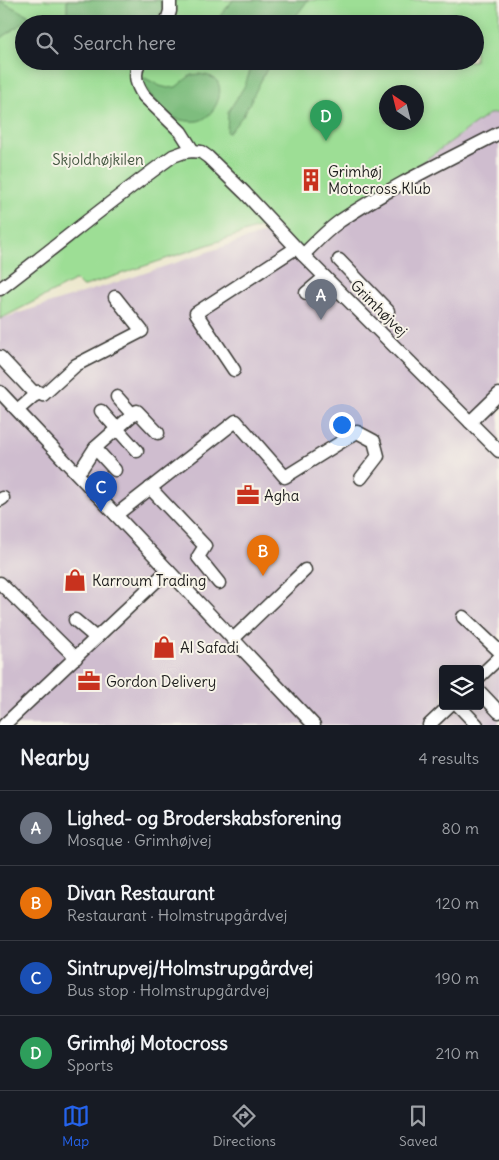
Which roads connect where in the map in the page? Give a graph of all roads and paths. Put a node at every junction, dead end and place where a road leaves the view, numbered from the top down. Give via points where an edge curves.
1 (170, 0) edge
2 (169, 15) edge
3 (135, 70) edge
4 (499, 133) edge
5 (193, 150) junction
6 (300, 251) junction
7 (339, 260) dead end
8 (354, 275) junction
9 (326, 278) junction
10 (0, 289) edge
11 (337, 289) junction
12 (306, 293) dead end
13 (115, 297) dead end
14 (388, 311) dead end
15 (0, 357) edge
16 (234, 370) dead end
17 (499, 394) edge
18 (36, 395) junction
19 (116, 397) dead end
20 (3, 399) edge
21 (22, 406) dead end
22 (101, 411) dead end
23 (133, 415) junction
24 (470, 422) junction
25 (117, 429) junction
26 (158, 434) dead end
27 (497, 446) edge
28 (95, 448) junction
29 (137, 451) dead end
30 (115, 470) dead end
31 (76, 472) junction
32 (360, 478) dead end
33 (150, 488) junction
34 (116, 515) junction
35 (168, 570) junction
36 (305, 570) dead end
37 (0, 583) edge
38 (220, 583) dead end
39 (463, 617) dead end
40 (75, 620) dead end
41 (95, 637) junction
42 (233, 639) junction
43 (499, 651) edge
44 (76, 658) junction
45 (497, 665) edge
46 (484, 673) edge
47 (484, 696) edge
48 (445, 710) edge
49 (463, 710) edge
50 (499, 712) edge
51 (4, 725) edge
52 (314, 725) edge
53 (429, 725) edge
54 (477, 725) edge

1 - 2 street
3 - 5 street via 139,90 181,132
4 - 6 street via 397,186
5 - 6 street, Grimhøjvej via 208,157
5 - 10 street via 173,156 159,166
6 - 9 street, Grimhøjvej
6 - 16 street via 196,313
7 - 8 street
8 - 11 street
8 - 14 street
9 - 11 street, Grimhøjvej
9 - 12 street
11 - 24 street, Grimhøjvej
13 - 18 street via 142,331 76,365 43,395 38,392
15 - 18 street
17 - 24 street
18 - 21 street
19 - 23 street
20 - 31 street
22 - 25 street
23 - 25 street
23 - 26 street via 137,411
24 - 27 street, Grimhøjvej
25 - 28 street
25 - 29 street
28 - 30 street
28 - 31 street
31 - 34 street
32 - 33 street via 378,456 374,441 357,432 285,477 236,421
33 - 34 street
33 - 38 street via 205,546 198,556
34 - 35 street
35 - 41 street
35 - 42 street
36 - 42 street
37 - 44 street
39 - 43 street
40 - 41 street
41 - 44 street
42 - 52 street
44 - 51 street
45 - 46 street
47 - 50 street
48 - 53 street
49 - 54 street

